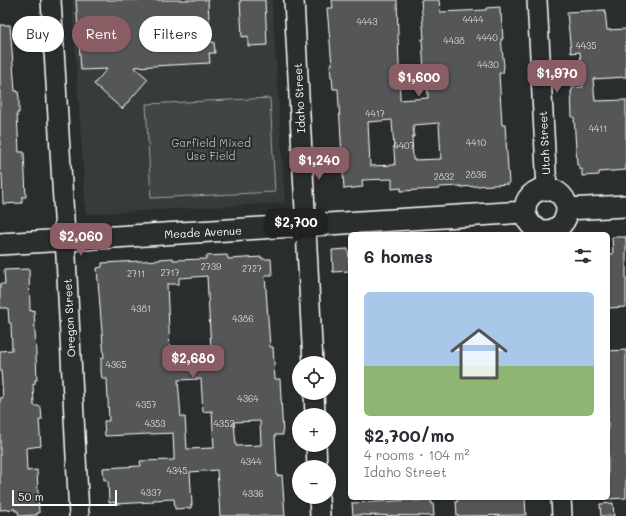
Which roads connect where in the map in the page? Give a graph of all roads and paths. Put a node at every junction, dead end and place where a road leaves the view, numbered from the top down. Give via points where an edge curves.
1 (51, 0) edge
2 (294, 0) edge
3 (537, 0) edge
4 (547, 189) junction
5 (626, 206) edge
6 (567, 209) junction
7 (525, 212) junction
8 (306, 226) junction
9 (548, 232) edge
10 (65, 240) junction
11 (0, 244) edge
12 (312, 356) edge
13 (561, 500) edge
14 (319, 504) edge
15 (79, 516) edge
16 (320, 516) edge
17 (562, 516) edge

1 - 10 street, Oregon Street
2 - 8 street, Idaho Street
3 - 4 street, Utah Street
4 - 6 main road via 563,198
4 - 7 main road via 535,192 527,200
5 - 6 main road
6 - 9 main road via 562,224
7 - 8 main road, Meade Avenue
7 - 9 main road via 532,226
8 - 10 main road, Meade Avenue
8 - 12 street, Idaho Street
10 - 11 main road, Meade Avenue
10 - 15 street, Oregon Street
13 - 17 street
14 - 16 street

